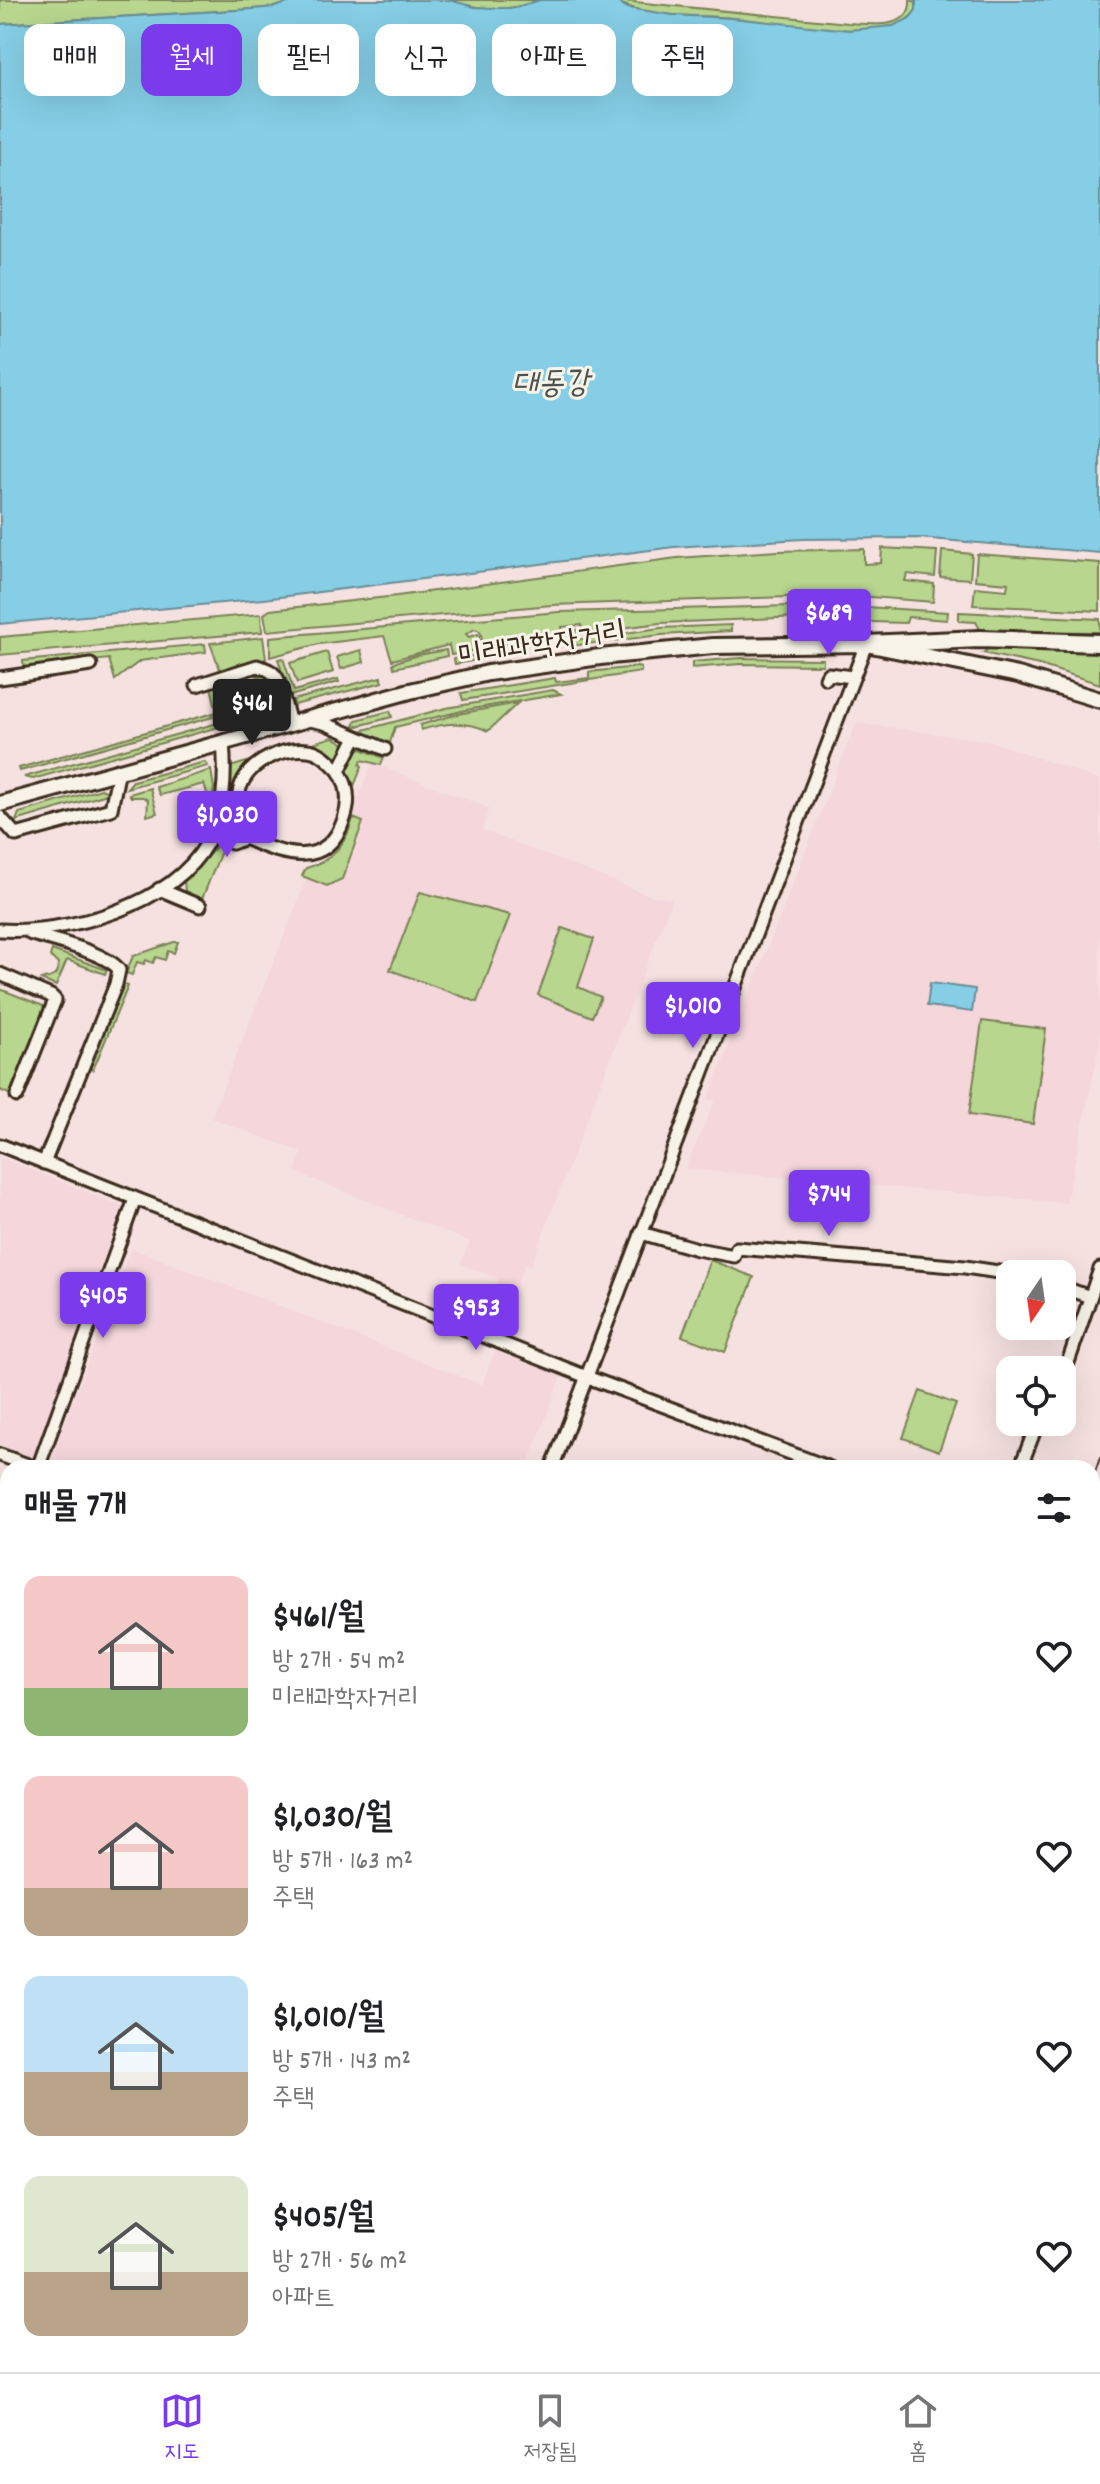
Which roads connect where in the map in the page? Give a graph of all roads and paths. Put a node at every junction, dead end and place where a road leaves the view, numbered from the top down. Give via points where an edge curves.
1 (1100, 643) edge
2 (866, 644) junction
3 (91, 665) dead end
4 (853, 677) junction
5 (0, 678) edge
6 (826, 678) dead end
7 (197, 685) dead end
8 (1100, 700) edge
9 (306, 720) junction
10 (290, 724) junction
11 (356, 737) junction
12 (223, 741) junction
13 (385, 749) dead end
14 (119, 770) junction
15 (339, 771) junction
16 (0, 804) edge
17 (0, 817) edge
18 (211, 833) junction
19 (245, 838) junction
20 (159, 889) junction
21 (200, 906) dead end
22 (0, 930) edge
23 (22, 932) junction
24 (0, 974) edge
25 (17, 1096) dead end
26 (0, 1145) edge
27 (44, 1163) junction
28 (135, 1199) junction
29 (641, 1233) junction
30 (1100, 1269) edge
31 (996, 1272) edge
32 (1076, 1292) edge
33 (1090, 1297) junction
34 (1070, 1356) edge
35 (587, 1377) junction
36 (1033, 1436) edge
37 (40, 1460) edge
38 (555, 1460) edge
39 (809, 1460) edge
40 (1023, 1460) edge

1 - 2 highway via 980,639
2 - 4 street
2 - 8 main road, 미래과학자거리 via 1018,675
2 - 9 main road, 미래과학자거리 via 713,646 600,657 488,673
3 - 5 street
4 - 6 street
4 - 29 street
7 - 10 street via 257,666 266,668 277,676
9 - 10 main road, 미래과학자거리
9 - 11 street
10 - 12 main road, 미래과학자거리
11 - 13 street
11 - 15 street
12 - 14 main road, 미래과학자거리
12 - 18 street via 224,790
14 - 16 main road, 미래과학자거리
14 - 17 street via 111,809 16,835
15 - 19 street via 348,791 346,813 327,848 290,854
15 - 19 street via 308,750 256,764 240,789
18 - 19 street via 232,843
18 - 20 street via 191,866
20 - 21 street
20 - 23 street via 122,909 64,927
22 - 23 street
23 - 27 street via 103,959 119,970
24 - 25 street via 55,1000
26 - 27 street
27 - 28 street
28 - 35 street
28 - 37 street
29 - 31 street via 734,1256 737,1248
29 - 35 street
30 - 33 street
32 - 33 street
33 - 34 street
35 - 38 street
35 - 39 street
36 - 40 street

